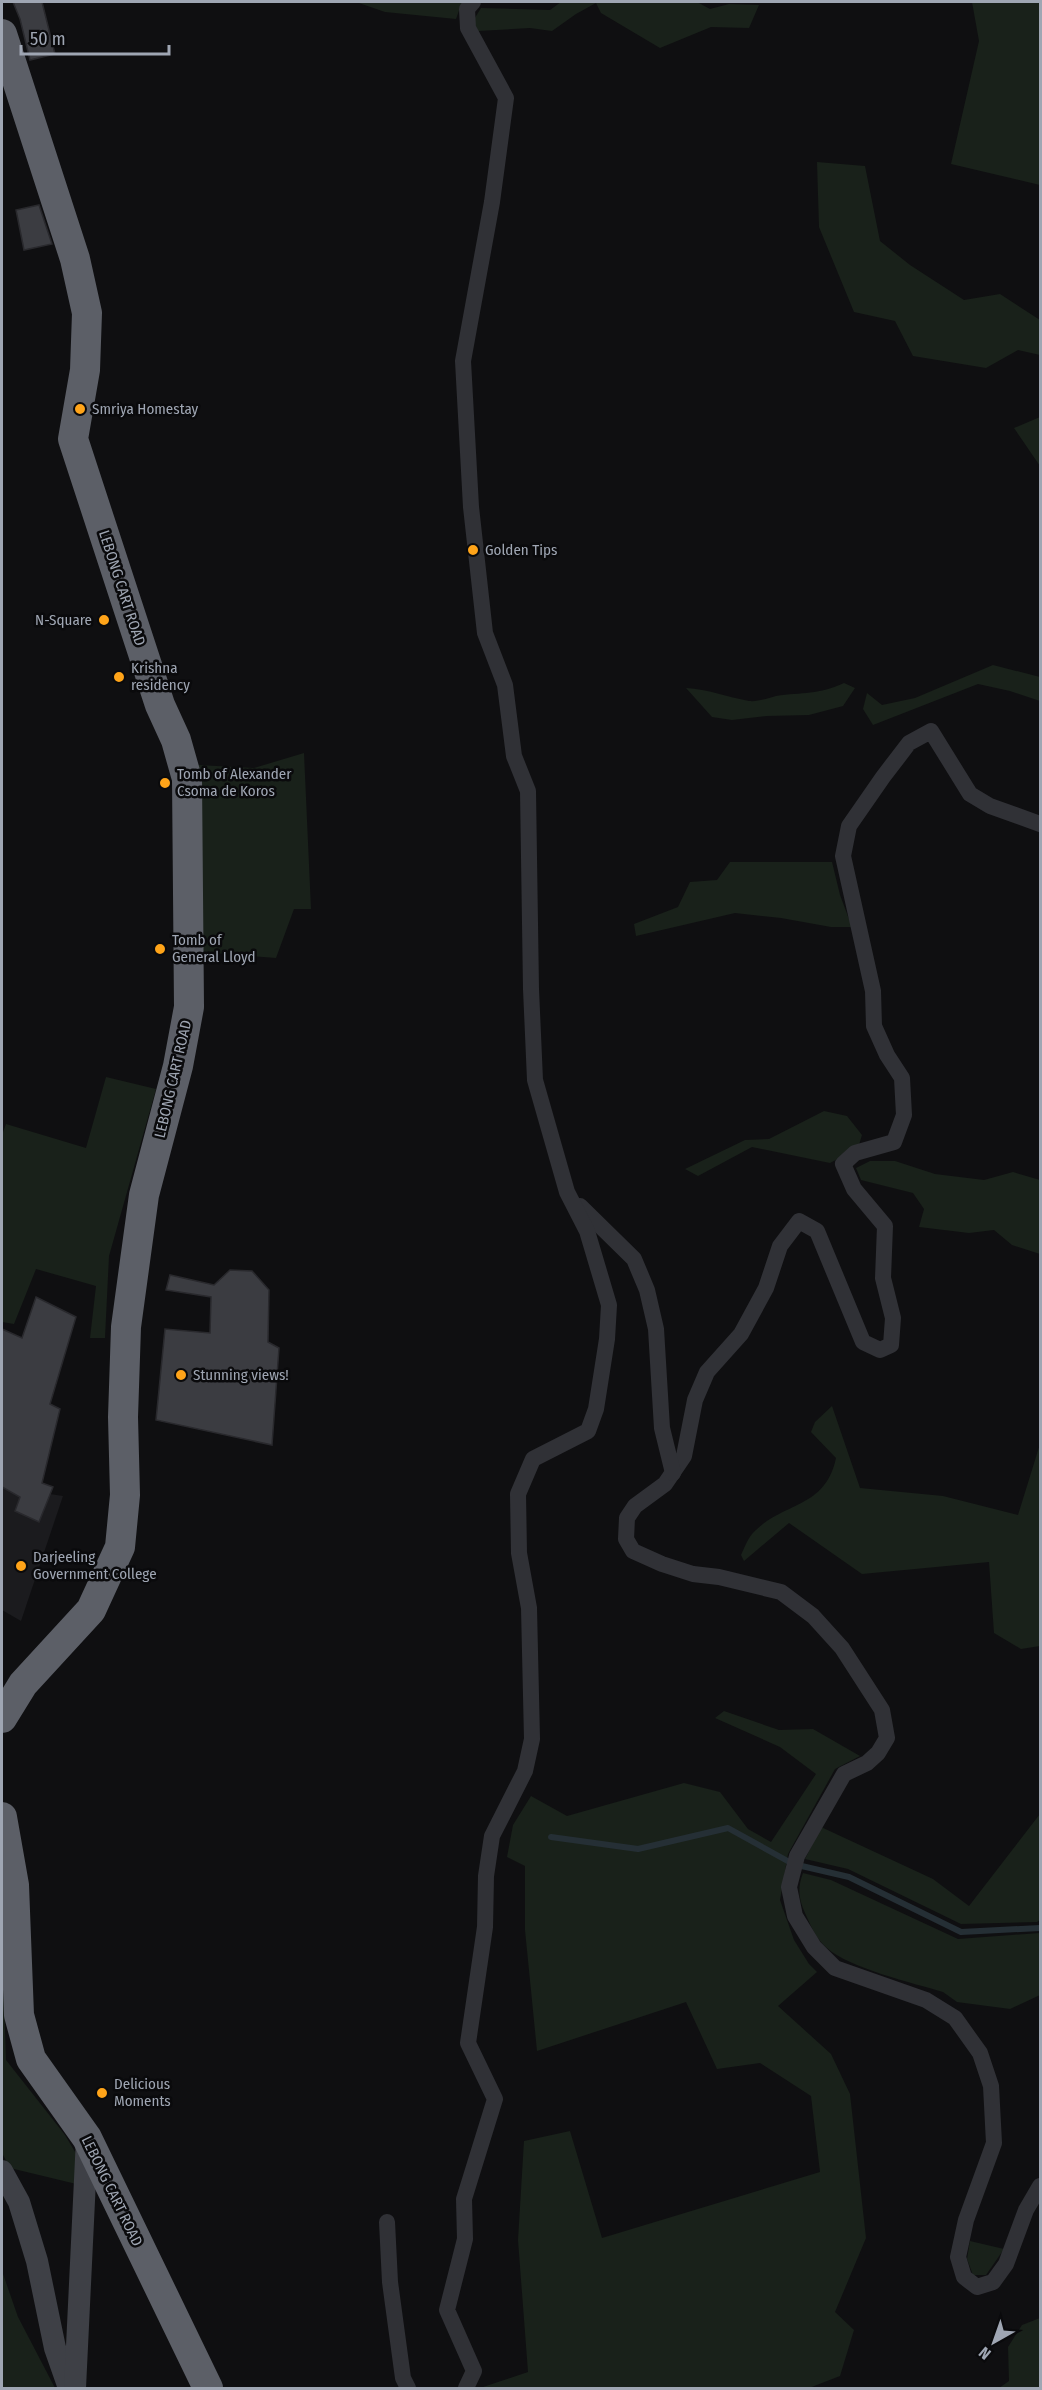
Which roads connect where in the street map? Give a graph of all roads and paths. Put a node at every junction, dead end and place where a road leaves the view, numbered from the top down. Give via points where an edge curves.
1 (473, 2) edge
2 (2, 34) edge
3 (1041, 824) edge
4 (567, 1192) junction
5 (673, 1473) junction
6 (2, 1718) edge
7 (2, 1817) edge
8 (87, 2138) junction
9 (2, 2172) edge
10 (1041, 2186) edge
11 (387, 2223) dead end
12 (69, 2388) edge
13 (75, 2388) edge
14 (208, 2388) edge
15 (408, 2388) edge
16 (466, 2388) edge

1 - 4 street via 467,9 468,28 506,98 494,191 463,361 471,507 485,633 505,685 514,756 528,790 535,1080
2 - 6 highway, LEBONG CART ROAD via 75,259 87,312 85,369 73,439 187,778 189,1007 178,1066 144,1195 126,1328 125,1495 120,1547 91,1610 23,1684
3 - 5 street via 990,806 970,794 931,731 909,743 849,826 843,856 873,991 874,1026 902,1078 904,1114 894,1142 855,1152 843,1164 854,1189 885,1226 883,1278 893,1318 891,1345 880,1350 862,1342 817,1231 799,1221 780,1246 766,1288 741,1335 707,1372 695,1400 684,1456
4 - 5 street via 634,1259 647,1290 656,1329 662,1428
4 - 16 street via 587,1231 609,1305 607,1339 596,1409 588,1431 533,1459 518,1494 519,1553 529,1608 532,1738 525,1770 492,1836 485,1928 468,2043 495,2099 464,2199 465,2238 447,2310 474,2371
5 - 10 street via 627,1518 626,1539 633,1551 693,1574 781,1592 813,1616 842,1648 882,1710 888,1738 867,1763 844,1774 797,1856 789,1887 795,1916 814,1947 835,1968 926,2000 955,2018 980,2053 991,2086 994,2143 966,2220 958,2257 964,2277 977,2287 993,2282 1006,2264 1026,2210
7 - 8 highway, LEBONG CART ROAD via 14,1886 19,2015 31,2059
8 - 13 main road
8 - 14 highway, LEBONG CART ROAD
9 - 12 main road via 19,2202 37,2261 55,2348
11 - 15 street via 390,2282 403,2378

